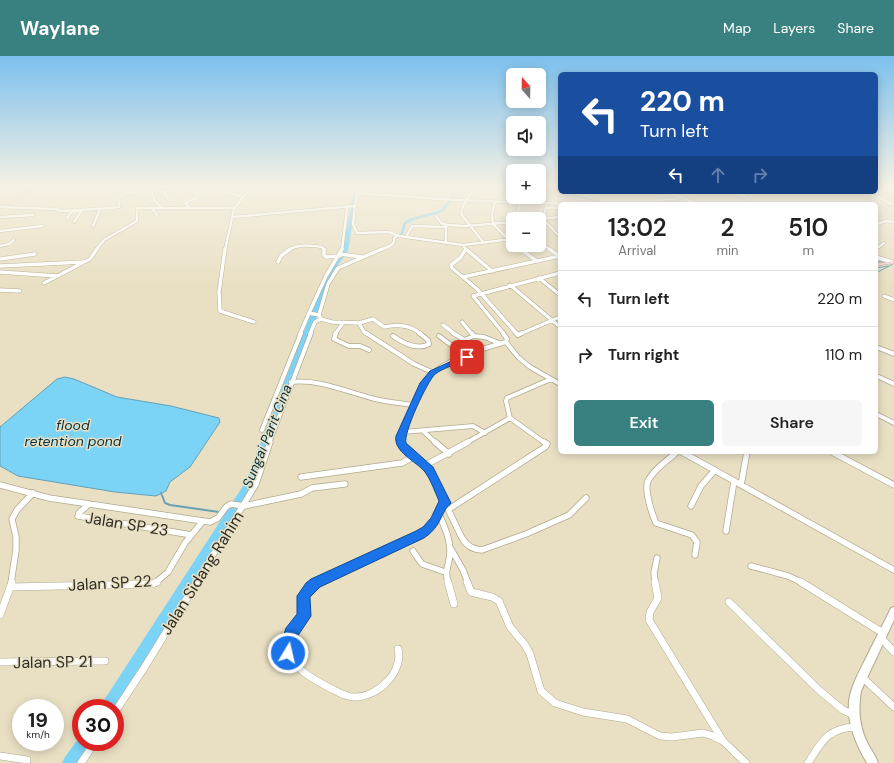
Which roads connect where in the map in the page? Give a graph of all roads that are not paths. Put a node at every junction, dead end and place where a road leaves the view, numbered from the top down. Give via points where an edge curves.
1 (78, 218) edge
2 (96, 218) edge
3 (138, 218) edge
4 (233, 218) edge
5 (347, 218) edge
6 (353, 218) edge
7 (437, 218) edge
8 (464, 218) edge
9 (492, 218) edge
10 (558, 218) edge
11 (546, 219) edge
12 (546, 221) edge
13 (74, 222) dead end
14 (894, 222) edge
15 (506, 223) edge
16 (878, 223) edge
17 (493, 224) junction
18 (470, 225) junction
19 (43, 226) dead end
20 (93, 226) dead end
21 (446, 226) junction
22 (0, 231) edge
23 (558, 235) edge
24 (397, 236) junction
25 (406, 237) junction
26 (506, 239) edge
27 (14, 240) dead end
28 (506, 240) edge
29 (446, 242) junction
30 (484, 242) junction
31 (884, 243) dead end
32 (463, 245) junction
33 (0, 246) edge
34 (546, 247) edge
35 (878, 248) edge
36 (466, 250) junction
37 (524, 252) edge
38 (35, 254) dead end
39 (342, 255) junction
40 (558, 255) edge
41 (361, 256) junction
42 (558, 256) edge
43 (878, 258) edge
44 (0, 259) edge
45 (537, 261) junction
46 (86, 262) junction
47 (278, 262) dead end
48 (893, 262) edge
49 (878, 265) edge
50 (0, 266) edge
51 (492, 271) junction
52 (0, 272) edge
53 (558, 273) edge
54 (59, 276) junction
55 (463, 277) junction
56 (539, 278) junction
57 (44, 283) dead end
58 (510, 285) junction
59 (0, 290) edge
60 (20, 291) dead end
61 (481, 293) junction
62 (558, 293) edge
63 (884, 296) dead end
64 (894, 300) edge
65 (310, 314) junction
66 (320, 316) junction
67 (558, 318) edge
68 (552, 321) junction
69 (254, 322) dead end
70 (462, 322) dead end
71 (343, 323) junction
72 (359, 323) junction
73 (443, 325) dead end
74 (558, 326) edge
75 (393, 336) dead end
76 (439, 336) dead end
77 (474, 336) junction
78 (464, 340) junction
79 (506, 342) junction
80 (500, 343) junction
81 (878, 348) edge
82 (369, 350) dead end
83 (481, 350) junction
84 (894, 354) edge
85 (467, 357) junction
86 (432, 372) junction
87 (879, 377) dead end
88 (551, 379) junction
89 (291, 382) junction
90 (558, 383) edge
91 (894, 384) edge
92 (414, 405) junction
93 (878, 415) edge
94 (510, 418) junction
95 (894, 423) edge
96 (262, 430) dead end
97 (423, 431) junction
98 (403, 432) junction
99 (485, 433) junction
100 (448, 454) junction
101 (675, 454) edge
102 (686, 454) edge
103 (747, 454) edge
104 (836, 454) edge
105 (415, 456) junction
106 (426, 465) junction
107 (715, 470) junction
108 (301, 477) dead end
109 (734, 481) junction
110 (345, 484) dead end
111 (741, 484) junction
112 (894, 484) edge
113 (0, 485) edge
114 (33, 493) junction
115 (586, 498) dead end
116 (446, 503) junction
117 (89, 504) junction
118 (243, 505) junction
119 (691, 506) dead end
120 (448, 509) junction
121 (438, 514) junction
122 (204, 521) junction
123 (726, 531) dead end
124 (192, 535) junction
125 (451, 549) junction
126 (413, 551) dead end
127 (695, 555) dead end
128 (657, 558) dead end
129 (751, 566) dead end
130 (894, 570) edge
131 (444, 572) junction
132 (11, 587) junction
133 (729, 602) dead end
134 (454, 604) dead end
135 (894, 611) edge
136 (0, 615) edge
137 (882, 635) junction
138 (398, 649) dead end
139 (894, 652) edge
140 (105, 661) dead end
141 (0, 662) edge
142 (862, 677) junction
143 (124, 699) edge
144 (894, 707) edge
145 (854, 715) junction
146 (856, 727) junction
147 (723, 741) junction
148 (89, 751) edge
149 (0, 756) edge
150 (27, 760) dead end
151 (81, 763) edge
152 (746, 763) edge
153 (808, 763) edge
154 (873, 763) edge

1 - 13 street
2 - 20 street
3 - 46 street via 104,240 97,252
4 - 69 street via 218,307 227,314
5 - 39 street
6 - 24 street via 355,232 389,232
7 - 21 street
8 - 18 street
9 - 17 street
10 - 11 street
12 - 23 street
14 - 16 street
15 - 17 street
17 - 18 street
17 - 26 street
18 - 21 street
18 - 30 street
19 - 22 street
21 - 25 street via 412,226
21 - 29 street
24 - 25 street
24 - 41 street, Jalan Sidang Rahim via 390,246
25 - 29 street
27 - 33 street via 10,244
28 - 30 street
29 - 32 street
30 - 32 street
31 - 35 street
32 - 36 street
34 - 40 street
36 - 51 street
36 - 55 street via 451,266
37 - 45 street
38 - 44 street
39 - 41 street
39 - 47 street via 326,257 322,248 300,246 286,250
39 - 65 street via 326,276
41 - 66 street, Jalan Sidang Rahim via 335,272 327,289
42 - 45 street
43 - 48 street
45 - 51 street
46 - 50 street
46 - 54 street
48 - 49 main road
51 - 55 street
52 - 54 street
53 - 56 street
54 - 57 street
55 - 61 street
56 - 58 street
56 - 62 street
58 - 61 street
58 - 68 street
59 - 60 street
61 - 68 street via 518,335
61 - 79 street via 473,297 500,328 508,339
63 - 64 street
65 - 66 street
65 - 96 street
66 - 71 street via 332,322
66 - 89 street, Jalan Sidang Rahim via 315,322
67 - 68 street
68 - 74 street
70 - 77 street
71 - 72 street
71 - 82 street via 334,339 349,346 360,346
72 - 75 street via 373,318 384,327 397,324 410,326 428,340 429,344 419,348
72 - 86 street via 364,332 414,364
73 - 78 street
76 - 85 street
77 - 78 street
77 - 80 street
78 - 83 street
79 - 80 street
79 - 88 street via 526,365
80 - 83 street
81 - 84 street
83 - 85 street
85 - 86 street
86 - 92 street
87 - 91 street
88 - 90 street
88 - 94 street via 507,398
89 - 92 street via 312,382 372,399
89 - 118 street, Jalan Sidang Rahim via 256,484
92 - 98 street
93 - 95 street
94 - 99 street
94 - 120 street via 547,444 545,447
97 - 98 street
97 - 99 street via 473,426
97 - 100 street
98 - 105 street via 400,441 402,445
99 - 100 street
100 - 106 street
101 - 127 street via 652,474 647,489 656,523 692,535 697,542
102 - 107 street
103 - 111 street
104 - 112 street
105 - 106 street
105 - 108 street via 402,462
106 - 116 street
107 - 109 street
107 - 119 street via 701,486
109 - 111 street
109 - 123 street
110 - 118 street via 312,488 289,498
111 - 130 street
113 - 114 street
114 - 117 street
114 - 132 street via 11,521 16,538
115 - 120 street via 569,515 482,550 469,548
116 - 120 street
116 - 121 street via 442,505
117 - 122 street
117 - 124 street, Jalan SP 23 via 78,516
118 - 122 street via 228,506 218,518 210,522
118 - 143 street, Jalan Sidang Rahim
121 - 125 street via 450,540
121 - 138 street via 432,526 420,534 310,587 304,596 304,616 291,633 288,653 296,666 339,693 353,698 384,685 396,673 400,656
122 - 124 street, Jalan SP 22
124 - 132 street, Jalan SP 22 via 166,577 152,584
125 - 131 street
125 - 147 street via 463,570 471,592 498,601 507,622 530,654 541,691 555,703 583,712 627,719 660,736 703,733
126 - 131 street via 422,564
128 - 147 street via 653,578 658,599 648,611 649,620
129 - 137 street via 788,576 808,585
131 - 134 street
132 - 136 street
133 - 145 street via 820,691 843,710
135 - 137 street
137 - 139 street
137 - 142 street
140 - 141 street, Jalan SP 21
142 - 144 street
142 - 145 street via 856,691
145 - 146 street
146 - 153 street via 838,728 830,732
146 - 154 street
147 - 152 street
148 - 151 street
149 - 150 street

